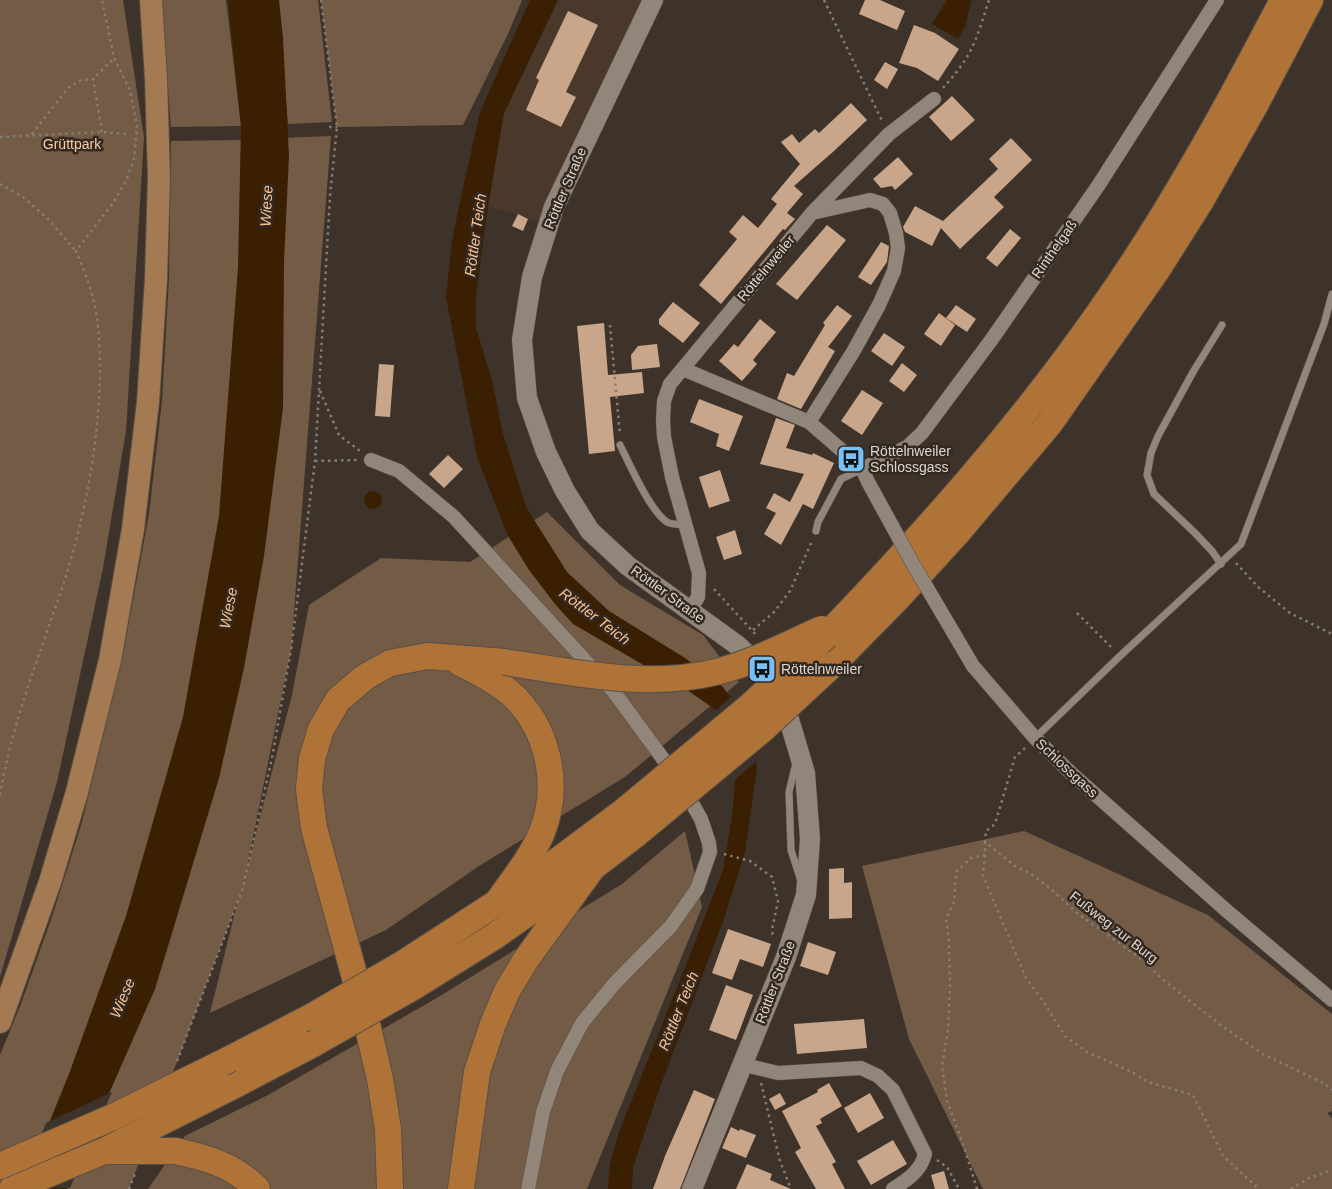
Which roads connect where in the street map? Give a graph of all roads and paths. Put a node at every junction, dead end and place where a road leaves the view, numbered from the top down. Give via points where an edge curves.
1 (102, 0) edge
2 (151, 0) edge
3 (321, 0) edge
4 (653, 0) edge
5 (824, 0) edge
6 (989, 0) edge
7 (1217, 0) edge
8 (1283, 0) edge
9 (1310, 0) edge
10 (114, 58) junction
11 (93, 79) junction
12 (934, 99) joint
13 (329, 127) dead end
14 (337, 127) junction
15 (102, 132) junction
16 (126, 134) dead end
17 (889, 134) junction
18 (32, 135) junction
19 (0, 137) edge
20 (0, 184) edge
21 (812, 213) junction
22 (76, 251) junction
23 (1332, 294) edge
24 (610, 325) dead end
25 (1222, 325) dead end
26 (683, 369) junction
27 (320, 390) junction
28 (809, 422) junction
29 (620, 445) joint
30 (371, 460) junction
31 (315, 461) junction
32 (865, 475) junction
33 (686, 525) junction
34 (816, 531) joint
35 (1230, 556) junction
36 (1221, 564) junction
37 (699, 573) junction
38 (690, 610) junction
39 (1077, 613) dead end
40 (829, 629) junction
41 (1332, 634) edge
42 (1120, 656) junction
43 (452, 659) junction
44 (1035, 738) junction
45 (0, 795) edge
46 (986, 842) junction
47 (722, 854) dead end
48 (985, 855) junction
49 (593, 867) junction
50 (497, 903) junction
51 (786, 957) junction
52 (408, 975) junction
53 (1332, 1000) edge
54 (0, 1022) edge
55 (177, 1062) dead end
56 (751, 1065) junction
57 (1332, 1090) edge
58 (104, 1151) junction
59 (925, 1154) junction
60 (0, 1166) edge
61 (1332, 1170) edge
62 (136, 1171) dead end
63 (12, 1189) edge
64 (129, 1189) edge
65 (257, 1189) edge
66 (390, 1189) edge
67 (461, 1189) edge
68 (528, 1189) edge
69 (692, 1189) edge
70 (791, 1189) edge
71 (893, 1189) edge
72 (959, 1189) edge
73 (977, 1189) edge
74 (1258, 1189) edge
75 (1291, 1189) edge

1 - 10 path
2 - 54 main road via 159,177 156,270 148,402 133,529 110,660 76,792 50,882
3 - 14 path
4 - 38 street, Röttler Straße via 554,207 532,276 522,340 527,398 546,452 590,531 628,566
5 - 17 path
6 - 12 path via 964,62
7 - 32 street, Rinthelgaß via 1098,186 992,339 922,433
8 - 40 highway via 1228,107 1176,195 1099,313 1028,410 951,502 893,566
9 - 49 highway, bridge via 1200,202 1157,270 1050,423 896,601 832,665 756,735
10 - 11 path
10 - 22 path via 130,90 137,126 134,159 113,202
11 - 15 path
11 - 18 path via 81,80 68,88
12 - 17 street, Röttelnweiler
13 - 14 path
14 - 27 path via 330,196
15 - 16 path
15 - 18 path
17 - 21 street, Röttelnweiler
18 - 19 path
20 - 22 path via 23,197 47,218
21 - 26 street, Röttelnweiler
21 - 28 street via 870,200 883,204 890,214 898,248 894,270 879,305
22 - 45 path via 90,287 98,326 100,393 92,461 80,524 20,708
23 - 35 lane via 1324,324 1252,519 1241,544
24 - 29 path
25 - 36 lane via 1158,436 1147,475 1154,494 1195,533
26 - 28 street
26 - 33 street, Röttelnweiler via 670,384 662,420 672,477
27 - 30 path via 339,435
27 - 31 path
28 - 32 street
29 - 33 lane via 652,506 667,522
30 - 31 path
30 - 68 street via 399,471 454,518 614,692 693,805 709,844 710,852 697,889 671,926 614,984 582,1023 557,1071 543,1112
31 - 55 path via 291,650 272,758 242,891
32 - 34 lane via 840,479
32 - 44 street, Schlossgass, bridge via 973,666
33 - 37 street, Röttelnweiler
34 - 37 path via 790,591 774,612 753,630
35 - 36 lane
35 - 41 path via 1258,587 1290,613
36 - 42 lane
37 - 38 street, Röttelnweiler via 698,598
38 - 51 street, Röttler Straße via 737,645 773,679 806,773 810,839 806,895
39 - 42 path
40 - 43 highway, bridge via 716,672 681,678 643,680 504,662
40 - 50 highway, bridge via 749,707 623,812
42 - 44 lane
43 - 50 highway via 509,692 524,708 538,728 550,769 548,815 541,833
43 - 66 highway via 428,656 390,663 365,677 338,700 321,729 312,759 309,789 314,828 364,1007 380,1079 388,1129
44 - 46 path via 1015,757 995,824 986,831
44 - 53 street, Schlossgass via 1227,911
46 - 48 path
46 - 57 path, Fußweg zur Burg via 1137,956 1222,1026 1263,1054
47 - 51 path via 750,861 772,877 778,901 772,930 774,949
48 - 73 path via 970,858 956,872 954,902 946,919 950,986 942,1066 947,1101
48 - 74 path via 983,876 1022,970 1066,1036 1087,1052 1148,1082 1193,1095 1223,1156
49 - 52 highway via 495,936
49 - 67 highway via 525,960 493,1024 477,1072
50 - 52 highway
51 - 56 street, Röttler Straße
52 - 58 highway, bridge via 313,1044
52 - 60 highway, bridge via 312,1016 113,1117
56 - 59 street via 778,1074 861,1068 878,1076 893,1090
56 - 69 street, Röttler Straße
56 - 70 path
58 - 63 highway
58 - 65 highway, bridge via 175,1151 199,1156 224,1164
59 - 71 street via 909,1179
59 - 72 path via 947,1167
61 - 75 path
62 - 64 path

